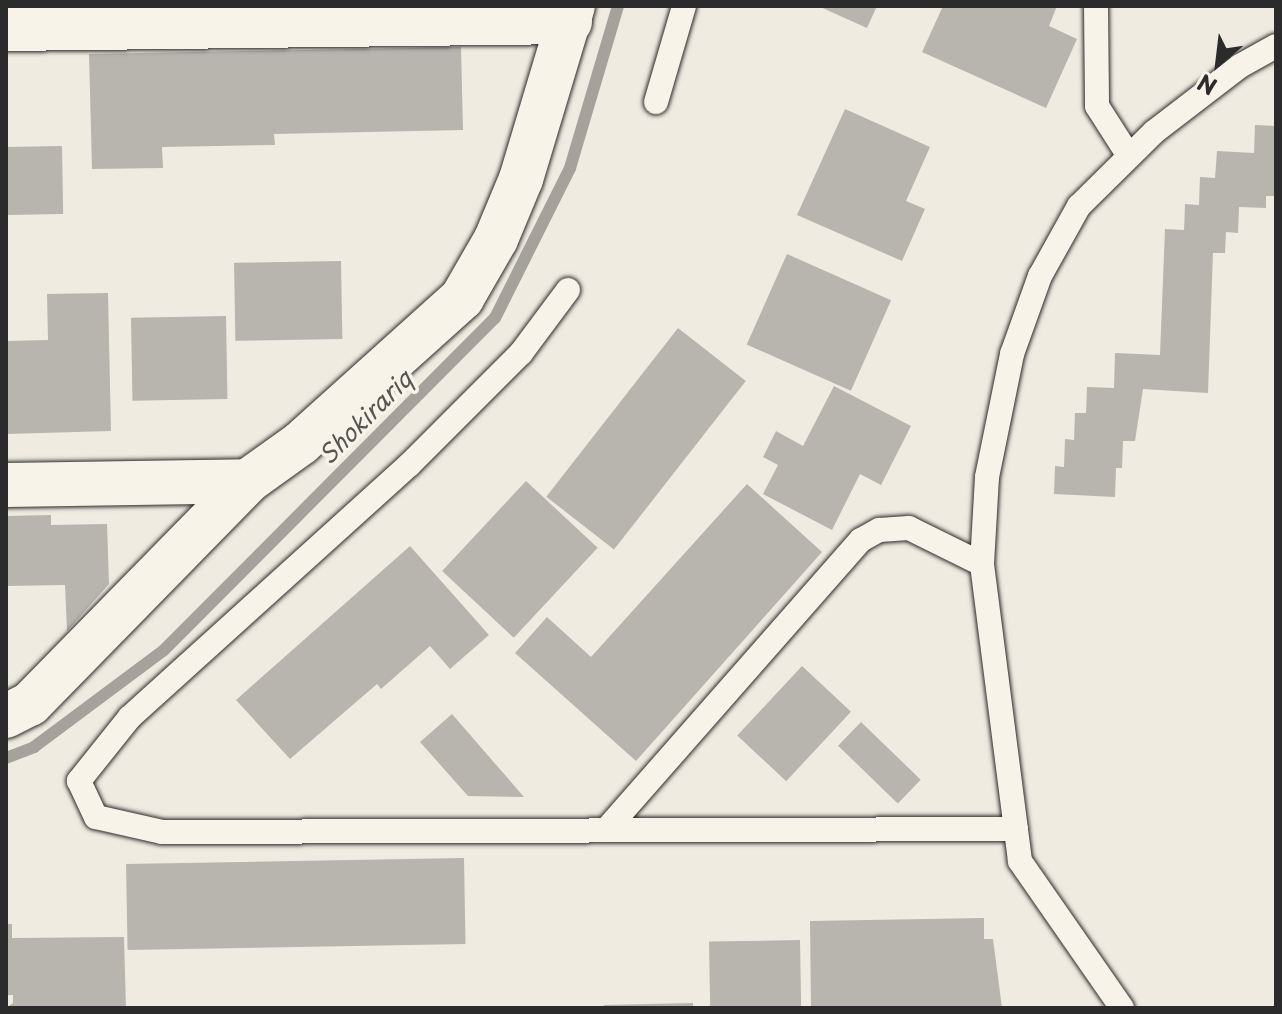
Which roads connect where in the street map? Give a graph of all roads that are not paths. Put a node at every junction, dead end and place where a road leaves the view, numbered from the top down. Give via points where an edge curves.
1 (684, 6) edge
2 (1096, 6) edge
3 (571, 14) edge
4 (6, 29) edge
5 (1276, 46) edge
6 (656, 102) dead end
7 (1129, 156) junction
8 (568, 290) dead end
9 (248, 481) junction
10 (6, 485) edge
11 (982, 564) junction
12 (6, 716) edge
13 (1016, 829) junction
14 (606, 830) junction
15 (1122, 1008) edge

1 - 6 lane
2 - 7 lane via 1097,106
3 - 4 street
3 - 9 street via 521,179 496,239 462,298 301,443
5 - 7 lane via 1240,66
7 - 11 lane via 1079,206 1040,276 1016,341 987,477
8 - 14 lane via 498,375 409,465 130,717 79,781 96,817 162,832
9 - 10 street
9 - 12 street via 30,704
11 - 13 lane
11 - 14 lane via 909,528 879,530 861,540
13 - 14 lane
13 - 15 lane via 1020,861

